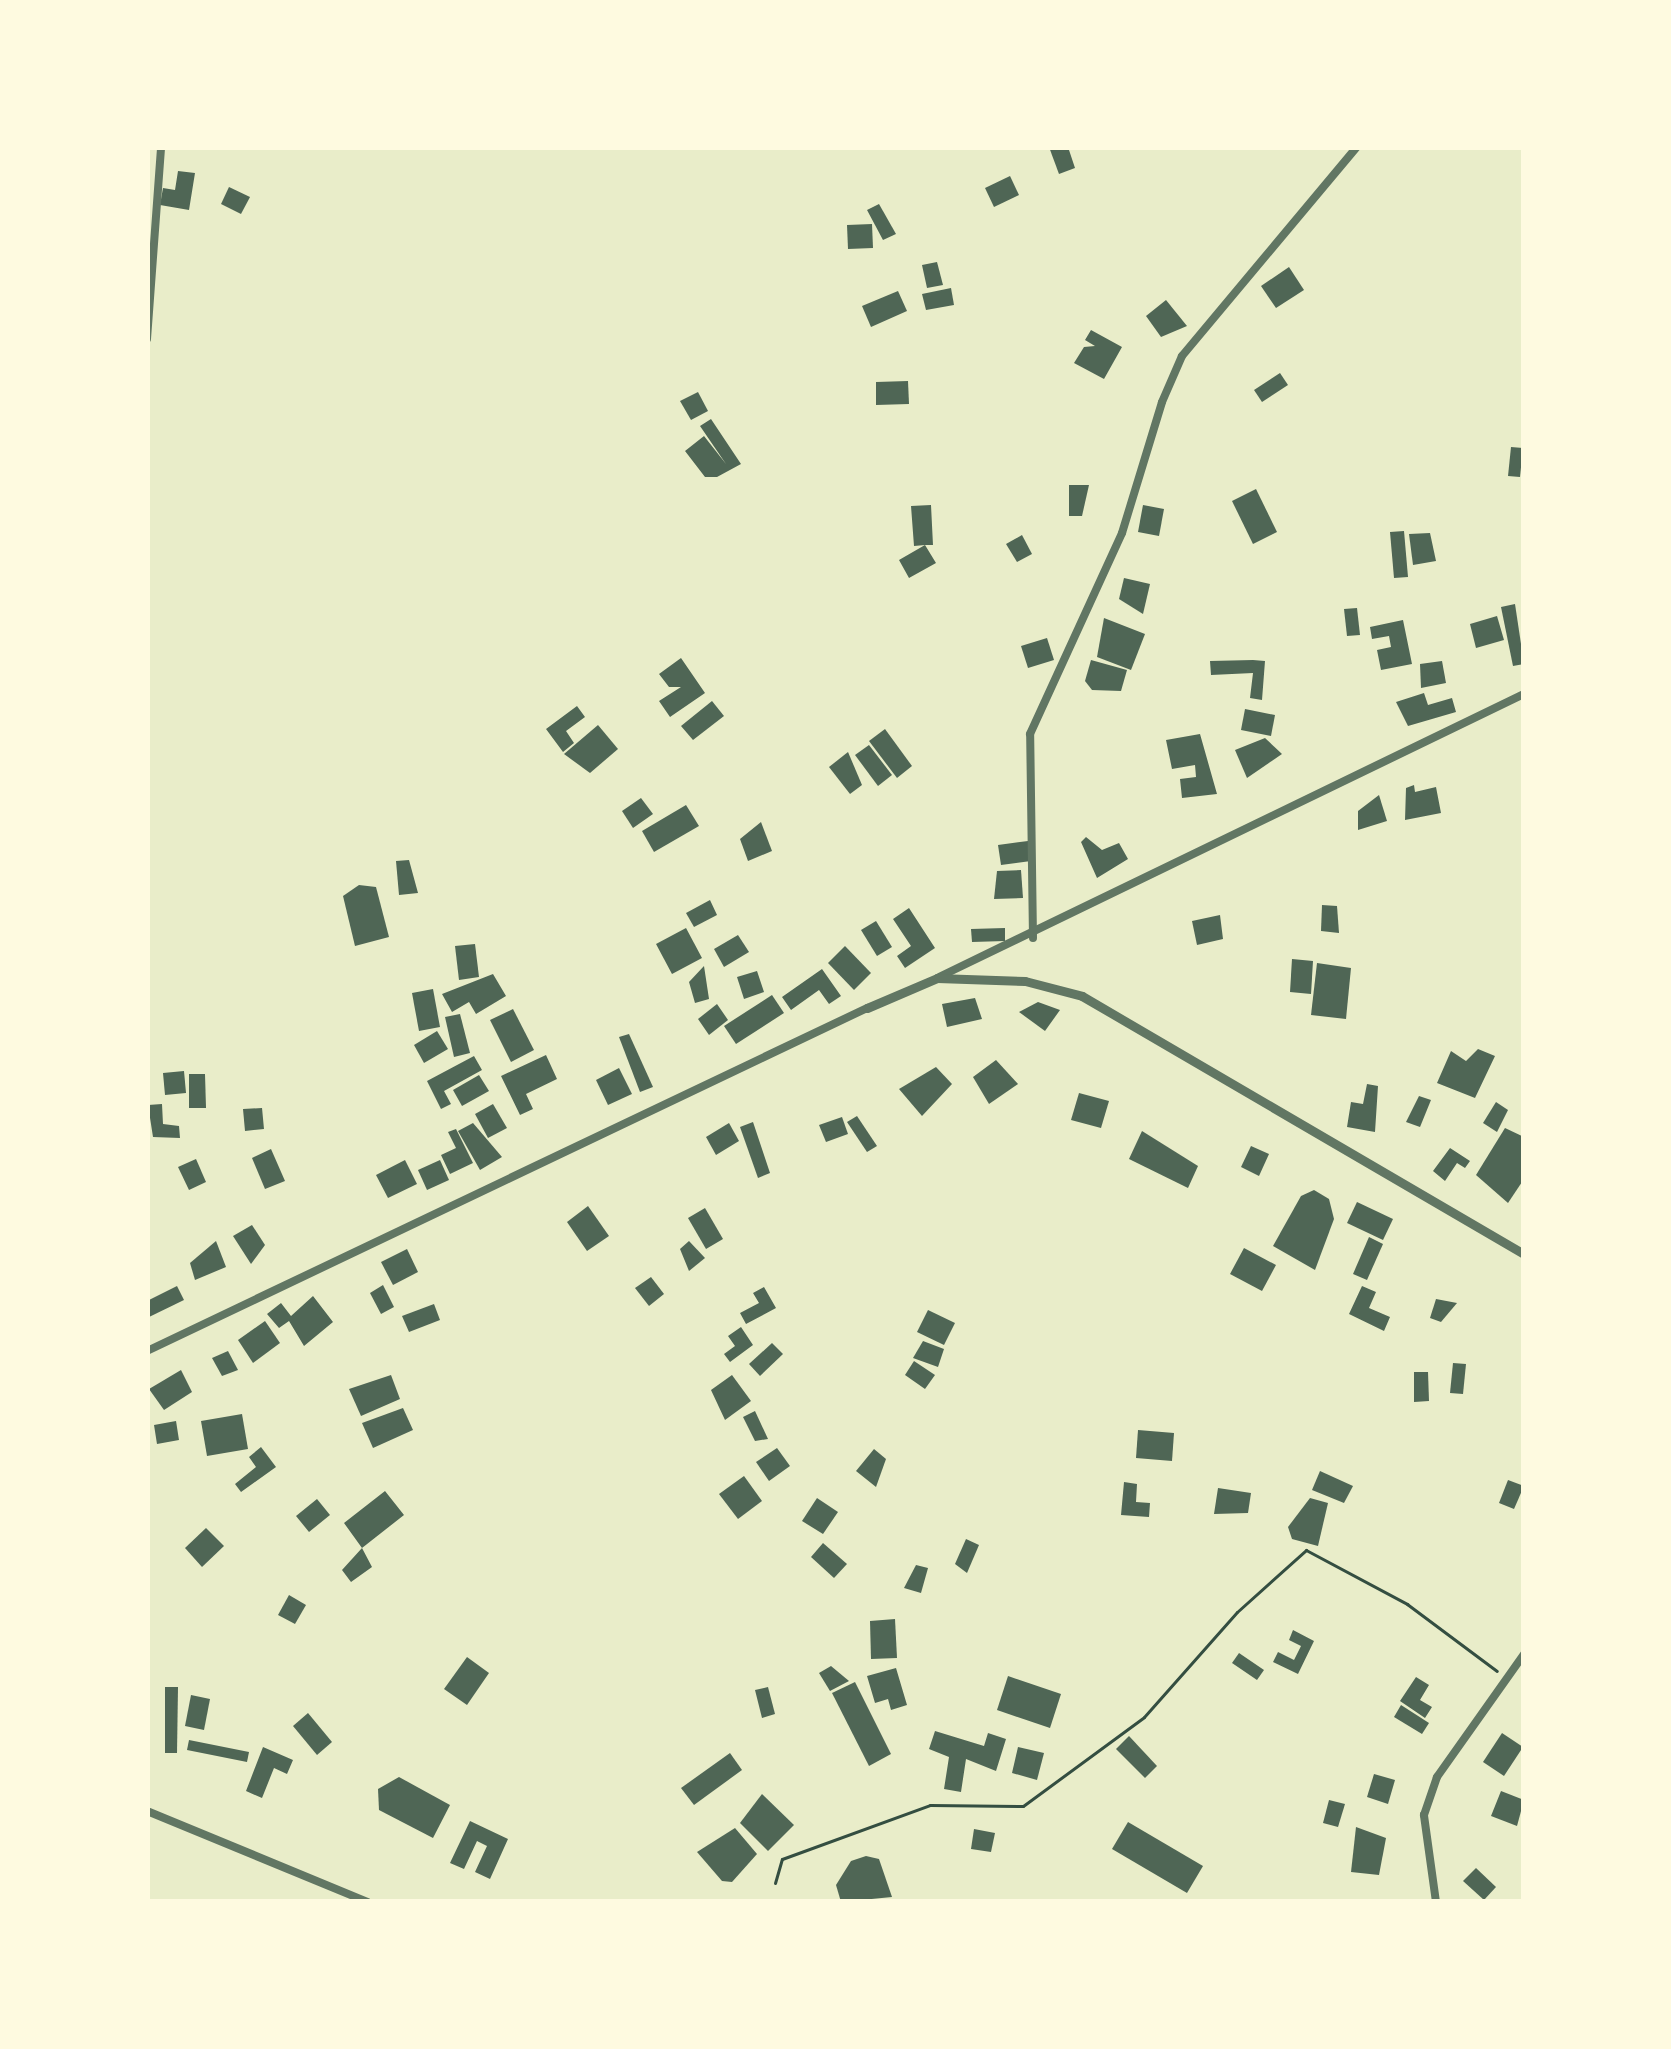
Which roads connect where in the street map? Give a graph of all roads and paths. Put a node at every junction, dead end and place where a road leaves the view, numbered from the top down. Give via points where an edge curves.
1 (161, 147) edge
2 (1357, 147) edge
3 (147, 339) edge
4 (1524, 694) edge
5 (1034, 938) junction
6 (938, 978) junction
7 (868, 1008) joint
8 (1524, 1254) edge
9 (147, 1351) edge
10 (1524, 1654) edge
11 (1503, 1676) junction
12 (147, 1811) edge
13 (775, 1883) dead end
14 (368, 1902) edge
15 (1436, 1902) edge

1 - 3 street
2 - 5 street via 1182,356 1162,402 1122,532 1030,734
4 - 5 street via 1206,842
5 - 6 street
6 - 7 street
6 - 8 street via 1024,981 1082,996
7 - 9 street
10 - 11 street
11 - 13 path via 1407,1604 1306,1550 1237,1612 1144,1717 1023,1806 930,1804 782,1859
11 - 15 street via 1437,1777 1424,1815
12 - 14 street

